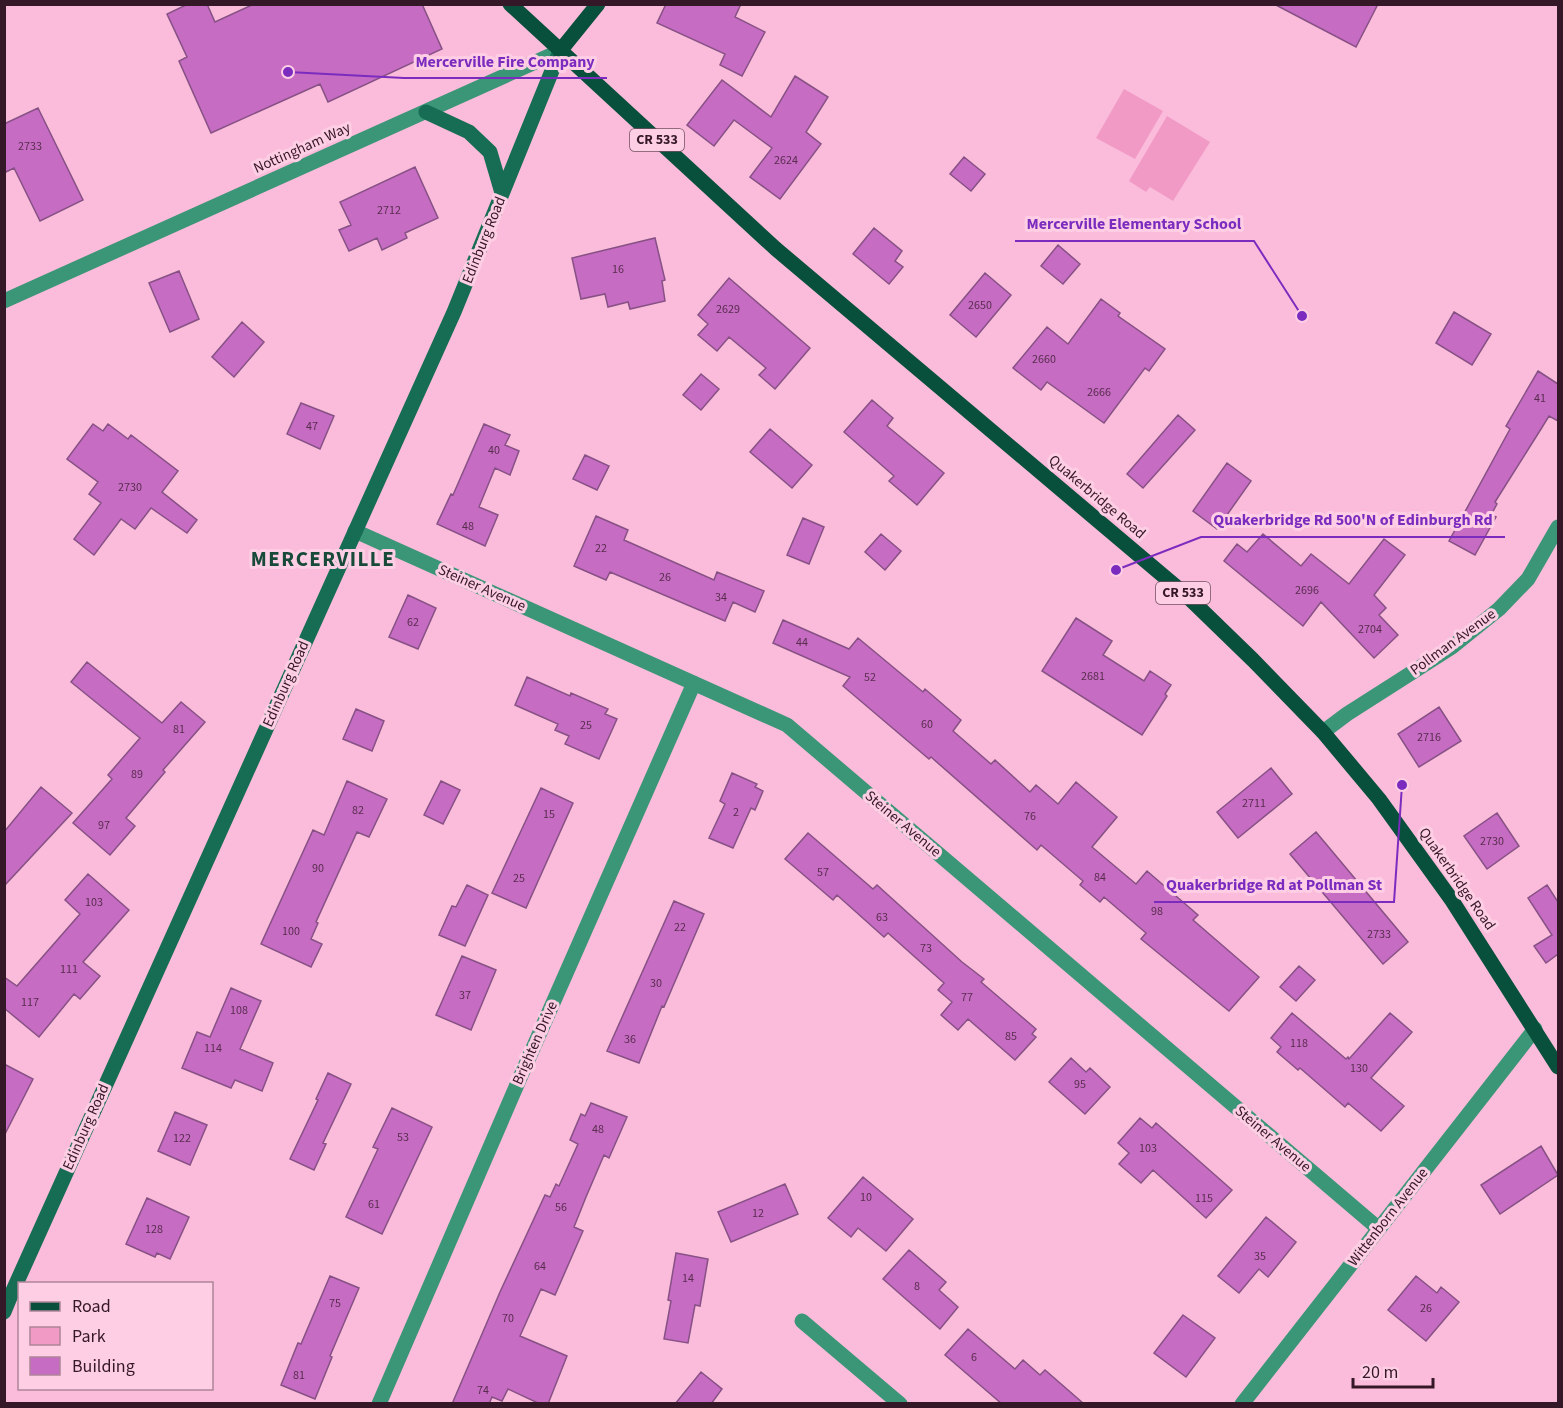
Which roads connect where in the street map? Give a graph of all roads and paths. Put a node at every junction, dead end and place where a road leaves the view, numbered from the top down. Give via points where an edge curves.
1 (510, 4) edge
2 (598, 4) edge
3 (560, 51) junction
4 (426, 112) junction
5 (502, 193) junction
6 (4, 302) edge
7 (1558, 527) edge
8 (355, 531) junction
9 (694, 683) junction
10 (1323, 732) junction
11 (1535, 1029) junction
12 (1558, 1067) edge
13 (1379, 1229) junction
14 (4, 1312) edge
15 (802, 1321) dead end
16 (379, 1404) edge
17 (900, 1404) edge
18 (1242, 1404) edge

1 - 3 main road, CR 533
2 - 3 main road, Nottingham Way
3 - 4 street, Nottingham Way
3 - 5 main road, Edinburg Road
3 - 10 main road, Quakerbridge Road / CR 533 via 776,249 1186,595
4 - 5 main road via 469,132 490,152
4 - 6 street, Nottingham Way
5 - 8 main road, Edinburg Road via 454,312
7 - 10 street, Pollman Avenue via 1528,579 1499,609 1452,647
8 - 9 street, Steiner Avenue
8 - 14 main road, Edinburg Road
9 - 13 street, Steiner Avenue via 787,725
9 - 16 street, Brighten Drive
10 - 11 main road, Quakerbridge Road / CR 533 via 1379,799 1451,899
11 - 12 main road, Quakerbridge Road / CR 533
11 - 13 street, Wittenborn Avenue
13 - 18 street, Wittenborn Avenue
15 - 17 street

